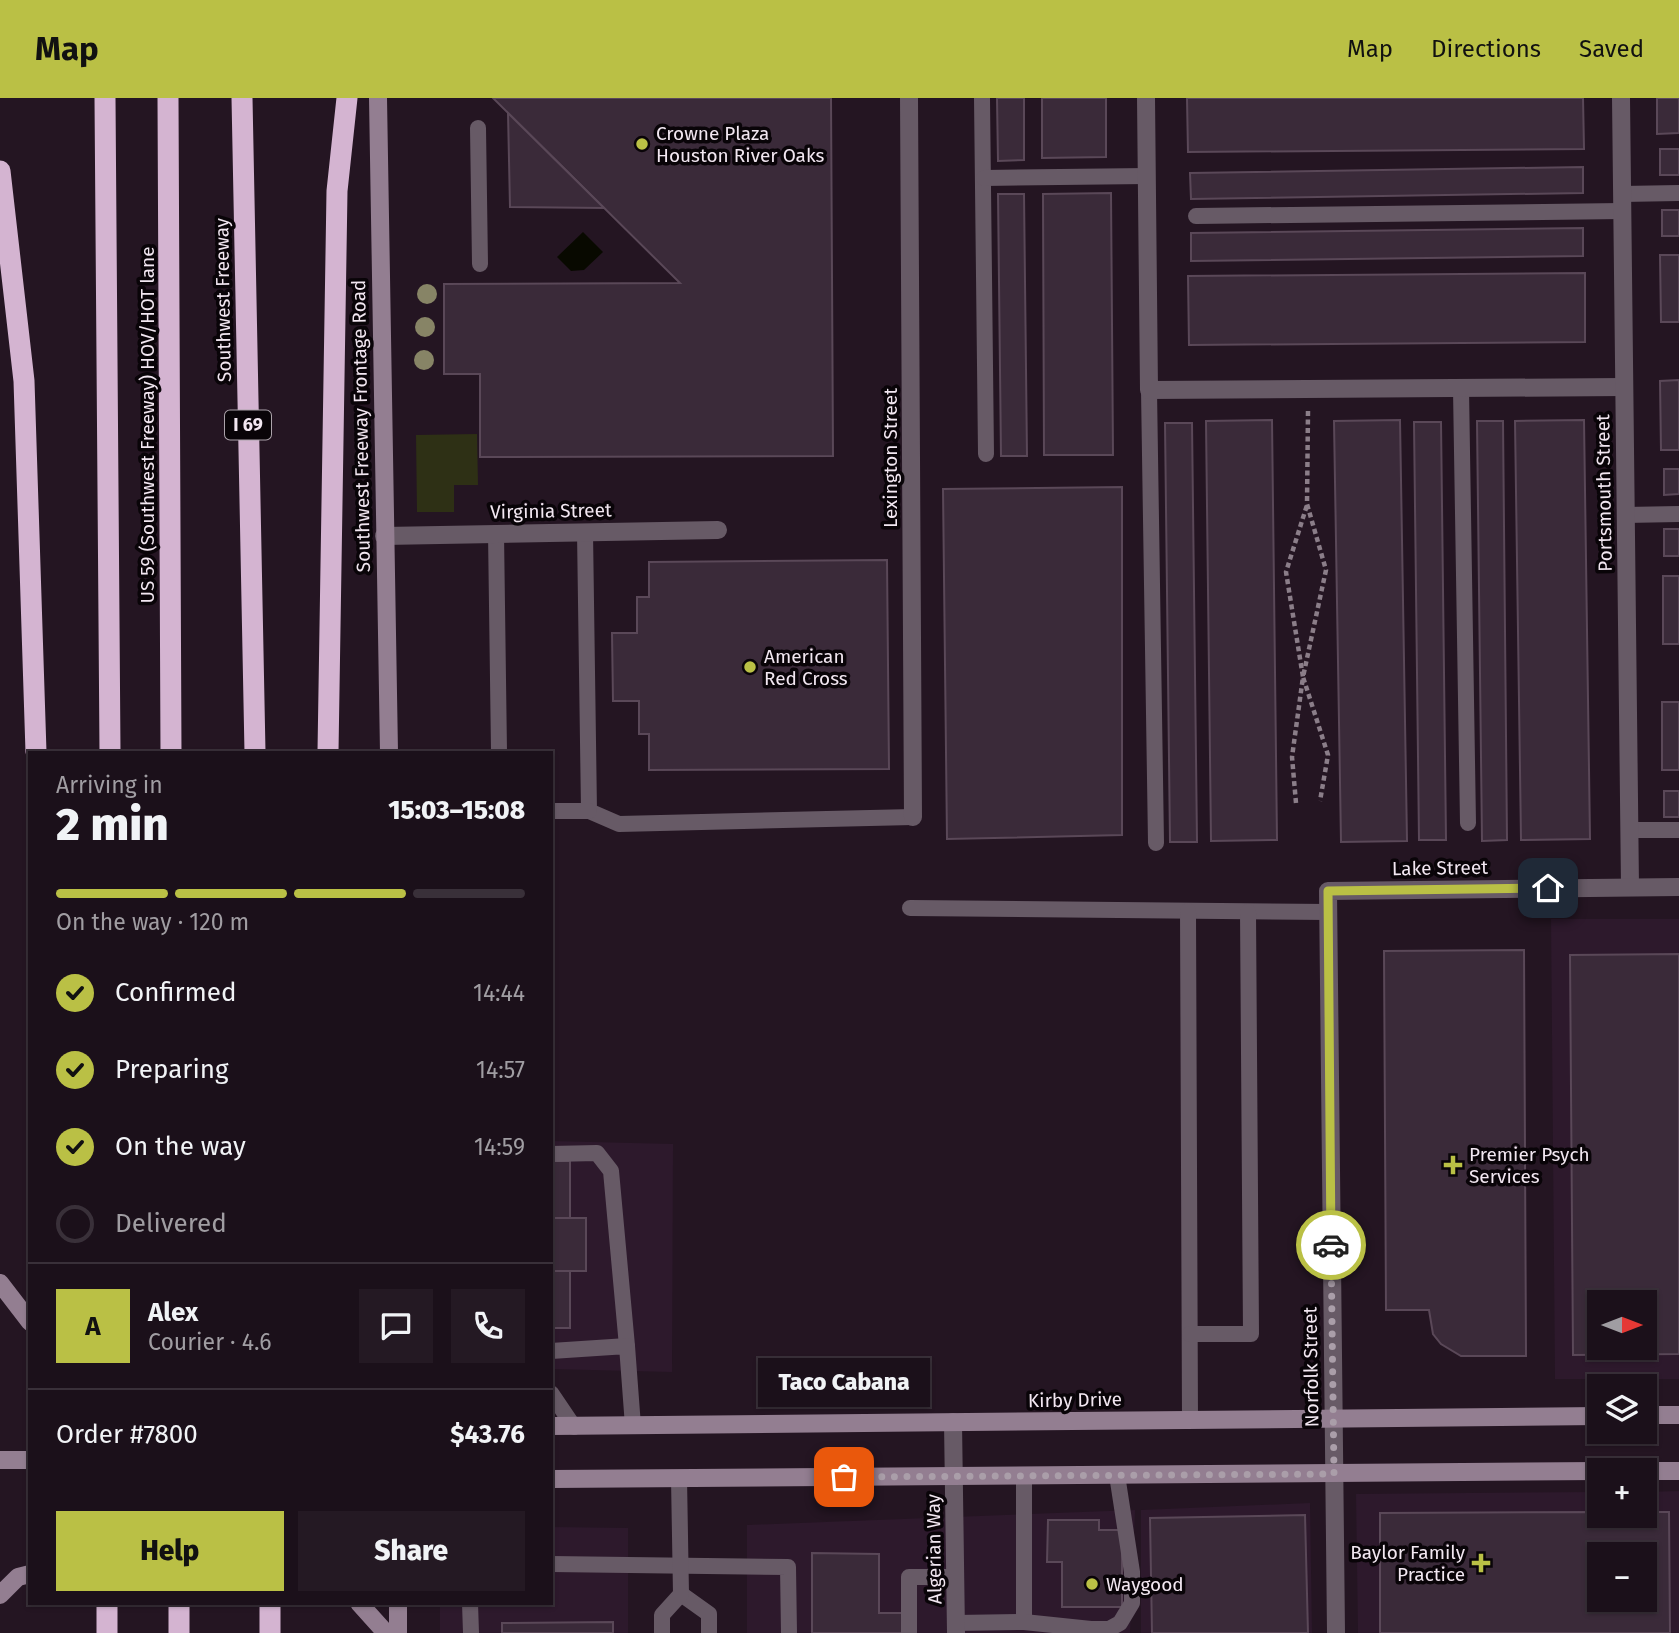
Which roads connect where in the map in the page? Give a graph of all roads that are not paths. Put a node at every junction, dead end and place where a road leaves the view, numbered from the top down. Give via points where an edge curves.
1 (105, 98) edge
2 (168, 98) edge
3 (242, 98) edge
4 (346, 98) edge
5 (378, 98) edge
6 (909, 98) edge
7 (982, 98) edge
8 (1146, 98) edge
9 (1622, 98) edge
10 (478, 128) dead end
11 (0, 171) edge
12 (1147, 176) junction
13 (984, 178) junction
14 (1679, 193) edge
15 (1622, 203) junction
16 (1196, 216) dead end
17 (480, 264) dead end
18 (1624, 387) junction
19 (1461, 389) junction
20 (1149, 390) junction
21 (986, 454) dead end
22 (1679, 514) edge
23 (1625, 515) junction
24 (718, 530) dead end
25 (585, 532) junction
26 (496, 533) junction
27 (384, 536) junction
28 (36, 751) edge
29 (110, 751) edge
30 (171, 751) edge
31 (255, 751) edge
32 (328, 751) edge
33 (388, 751) edge
34 (499, 751) edge
35 (553, 811) edge
36 (589, 811) junction
37 (913, 817) joint
38 (1468, 823) dead end
39 (1629, 830) junction
40 (1679, 831) edge
41 (1156, 843) dead end
42 (1630, 887) junction
43 (1679, 887) edge
44 (1328, 891) joint
45 (910, 908) dead end
46 (1188, 911) junction
47 (1248, 912) junction
48 (1328, 912) junction
49 (553, 1154) edge
50 (0, 1283) edge
51 (28, 1319) edge
52 (1190, 1334) junction
53 (627, 1346) junction
54 (553, 1351) edge
55 (553, 1397) edge
56 (1657, 1415) edge
57 (1679, 1415) edge
58 (1587, 1416) edge
59 (1333, 1418) junction
60 (1190, 1420) junction
61 (553, 1421) edge
62 (953, 1422) junction
63 (553, 1426) edge
64 (633, 1426) junction
65 (574, 1427) junction
66 (0, 1460) edge
67 (28, 1460) edge
68 (1587, 1471) edge
69 (1657, 1471) edge
70 (1679, 1471) edge
71 (1334, 1474) junction
72 (1024, 1475) junction
73 (1117, 1475) junction
74 (954, 1476) junction
75 (679, 1478) junction
76 (553, 1479) edge
77 (553, 1564) edge
78 (680, 1566) junction
79 (28, 1574) edge
80 (956, 1577) junction
81 (681, 1594) junction
82 (0, 1595) edge
83 (107, 1605) edge
84 (179, 1605) edge
85 (270, 1605) edge
86 (361, 1605) edge
87 (398, 1605) edge
88 (470, 1605) edge
89 (1024, 1622) junction
90 (956, 1628) edge
91 (107, 1633) edge
92 (180, 1633) edge
93 (270, 1633) edge
94 (386, 1633) edge
95 (398, 1633) edge
96 (471, 1633) edge
97 (662, 1633) edge
98 (709, 1633) edge
99 (789, 1633) edge
100 (909, 1633) edge
101 (1336, 1633) edge

1 - 29 highway
2 - 30 highway, US 59 (Southwest Freeway) HOV/HOT lane
3 - 31 highway, Southwest Freeway / I 69
4 - 32 highway via 337,191
5 - 27 main road, Southwest Freeway Frontage Road
6 - 37 street, Lexington Street
7 - 13 lane
8 - 12 street
9 - 15 street, Portsmouth Street
10 - 17 lane
11 - 28 highway via 24,380
12 - 13 lane
12 - 20 street
13 - 21 lane
14 - 15 lane
15 - 16 lane
15 - 18 street, Portsmouth Street
18 - 19 street
18 - 23 street, Portsmouth Street
19 - 20 street
19 - 38 lane
20 - 41 lane
22 - 23 lane
23 - 39 street, Portsmouth Street
24 - 25 street, Virginia Street
25 - 26 street, Virginia Street
25 - 36 lane
26 - 27 street, Virginia Street
26 - 34 lane
27 - 33 main road, Southwest Freeway Frontage Road
35 - 36 lane
36 - 37 lane via 619,824
39 - 40 lane
39 - 42 street, Portsmouth Street
42 - 43 street, Lake Street
42 - 44 street, Lake Street
44 - 48 street, Norfolk Street
45 - 46 lane
46 - 47 lane
46 - 52 lane
47 - 48 lane
47 - 52 lane via 1251,1334
48 - 59 street, Norfolk Street
49 - 53 lane via 597,1153 611,1171
50 - 51 main road
52 - 60 lane
53 - 54 lane
53 - 64 lane
55 - 65 lane
56 - 57 main road
58 - 59 main road, Kirby Drive
59 - 60 main road, Kirby Drive
59 - 71 street, Norfolk Street
60 - 62 main road, Kirby Drive
61 - 65 main road
62 - 64 main road, Kirby Drive
62 - 74 street, Algerian Way
63 - 65 main road, Kirby Drive
64 - 65 main road, Kirby Drive
66 - 67 main road
68 - 71 main road
69 - 70 main road
71 - 73 main road
71 - 101 street, Norfolk Street
72 - 73 main road
72 - 74 main road
72 - 89 lane
73 - 89 lane via 1132,1572 1132,1603 1120,1623 1109,1629 1091,1629
74 - 75 main road
74 - 80 street, Algerian Way
75 - 76 main road
75 - 78 lane
77 - 78 lane
78 - 81 lane
78 - 99 lane via 788,1567
79 - 82 main road via 18,1577
80 - 90 street, Algerian Way
80 - 100 lane via 909,1577
81 - 97 lane via 662,1615
81 - 98 lane via 709,1614
83 - 91 highway
84 - 92 highway
85 - 93 highway
86 - 94 main road
87 - 95 main road
88 - 96 lane
89 - 90 lane

